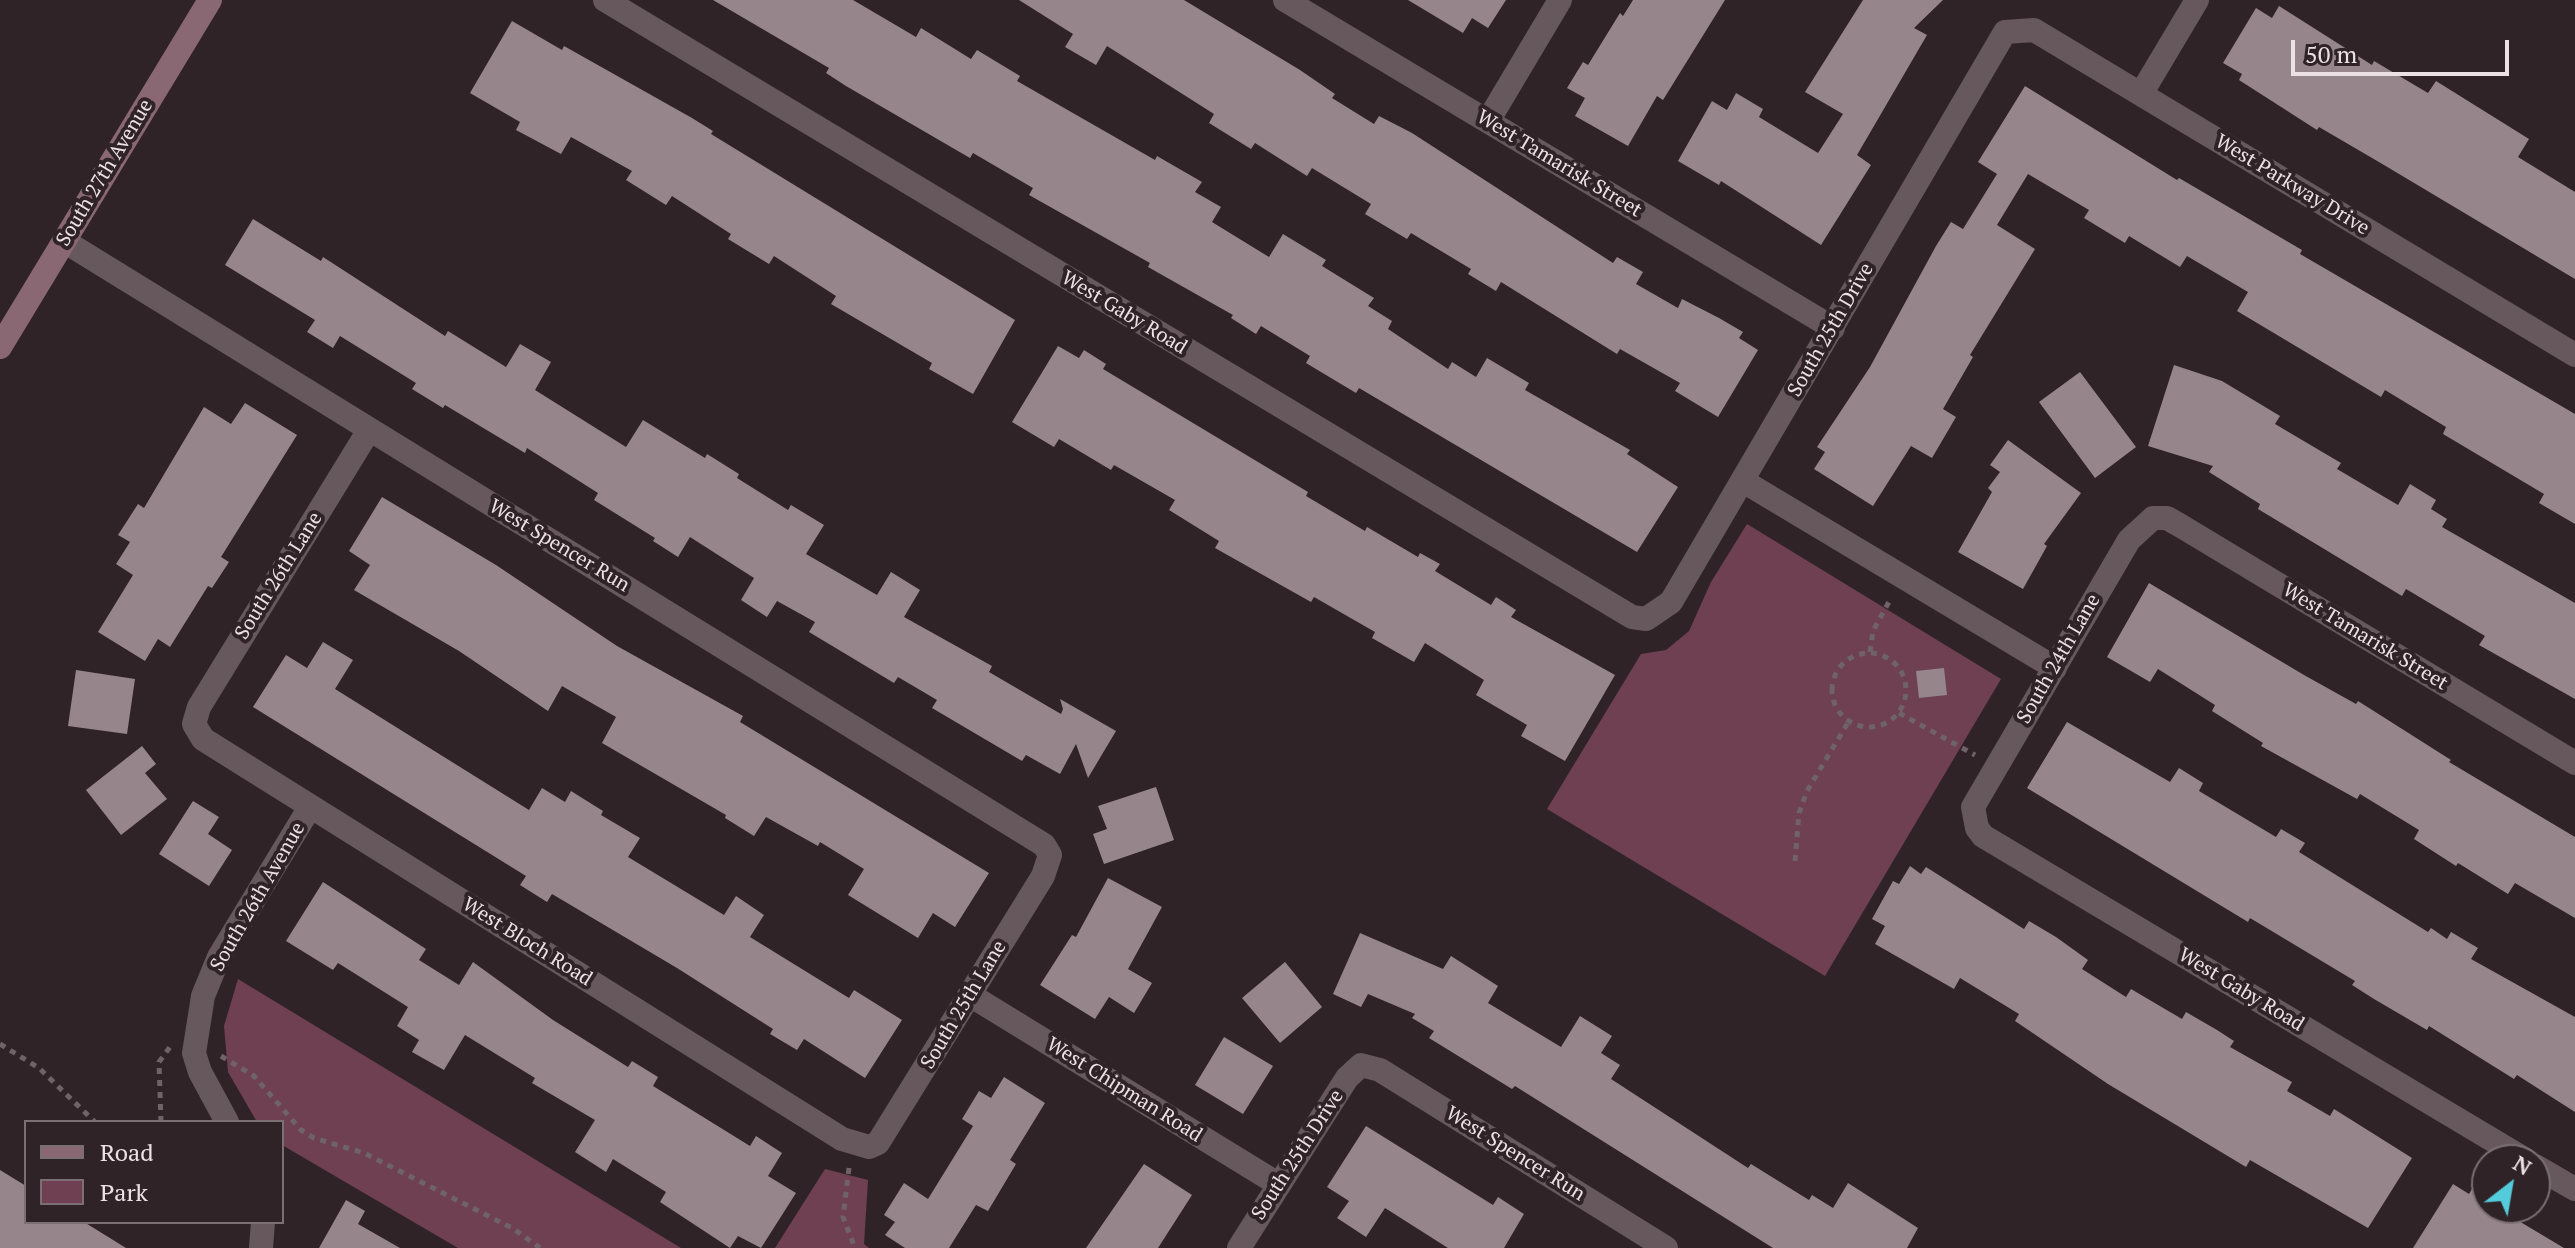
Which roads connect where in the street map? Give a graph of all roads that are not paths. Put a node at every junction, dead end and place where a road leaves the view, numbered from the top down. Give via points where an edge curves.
1 (210, 0) edge
2 (605, 0) edge
3 (1285, 0) edge
4 (1560, 0) edge
5 (2197, 0) edge
6 (2005, 32) joint
7 (2141, 94) junction
8 (1488, 121) junction
9 (64, 241) junction
10 (1833, 328) junction
11 (0, 347) edge
12 (2575, 355) edge
13 (369, 430) junction
14 (1743, 481) junction
15 (2153, 518) joint
16 (1646, 619) joint
17 (2055, 668) junction
18 (194, 724) joint
19 (2575, 763) edge
20 (310, 807) junction
21 (1973, 807) joint
22 (1050, 855) joint
23 (970, 995) junction
24 (1361, 1065) joint
25 (226, 1120) edge
26 (2499, 1144) edge
27 (862, 1146) joint
28 (2551, 1175) edge
29 (1278, 1184) junction
30 (2575, 1189) edge
31 (263, 1224) edge
32 (261, 1248) edge
33 (1239, 1248) edge
34 (1666, 1248) edge

1 - 9 main road, South 27th Avenue
2 - 16 street, West Gaby Road via 1618,611
3 - 8 street, West Tamarisk Street
4 - 8 street
5 - 7 street
6 - 7 street, West Parkway Drive via 2034,30
6 - 10 street, South 25th Drive
7 - 12 street, West Parkway Drive
8 - 10 street, West Tamarisk Street
9 - 11 main road, South 27th Avenue
9 - 13 street, West Spencer Run
10 - 14 street, South 25th Drive
13 - 18 street, South 26th Lane via 199,707
13 - 22 street, West Spencer Run via 1038,839
14 - 16 street, South 25th Drive via 1671,602
14 - 17 street
15 - 17 street, South 24th Lane via 2129,540
15 - 19 street, West Tamarisk Street via 2181,526
17 - 21 street, South 24th Lane
18 - 20 street, West Bloch Road via 203,739
20 - 25 street, South 26th Avenue via 219,957 203,996 194,1046 200,1072
20 - 27 street, West Bloch Road
21 - 26 street, West Gaby Road via 1983,836
22 - 23 street, South 25th Lane via 1043,876
23 - 27 street, South 25th Lane via 886,1134
23 - 29 street, West Chipman Road
24 - 29 street, South 25th Drive via 1347,1078
24 - 34 street, West Spencer Run via 1380,1070
28 - 30 street
29 - 33 street, South 25th Drive
31 - 32 street

